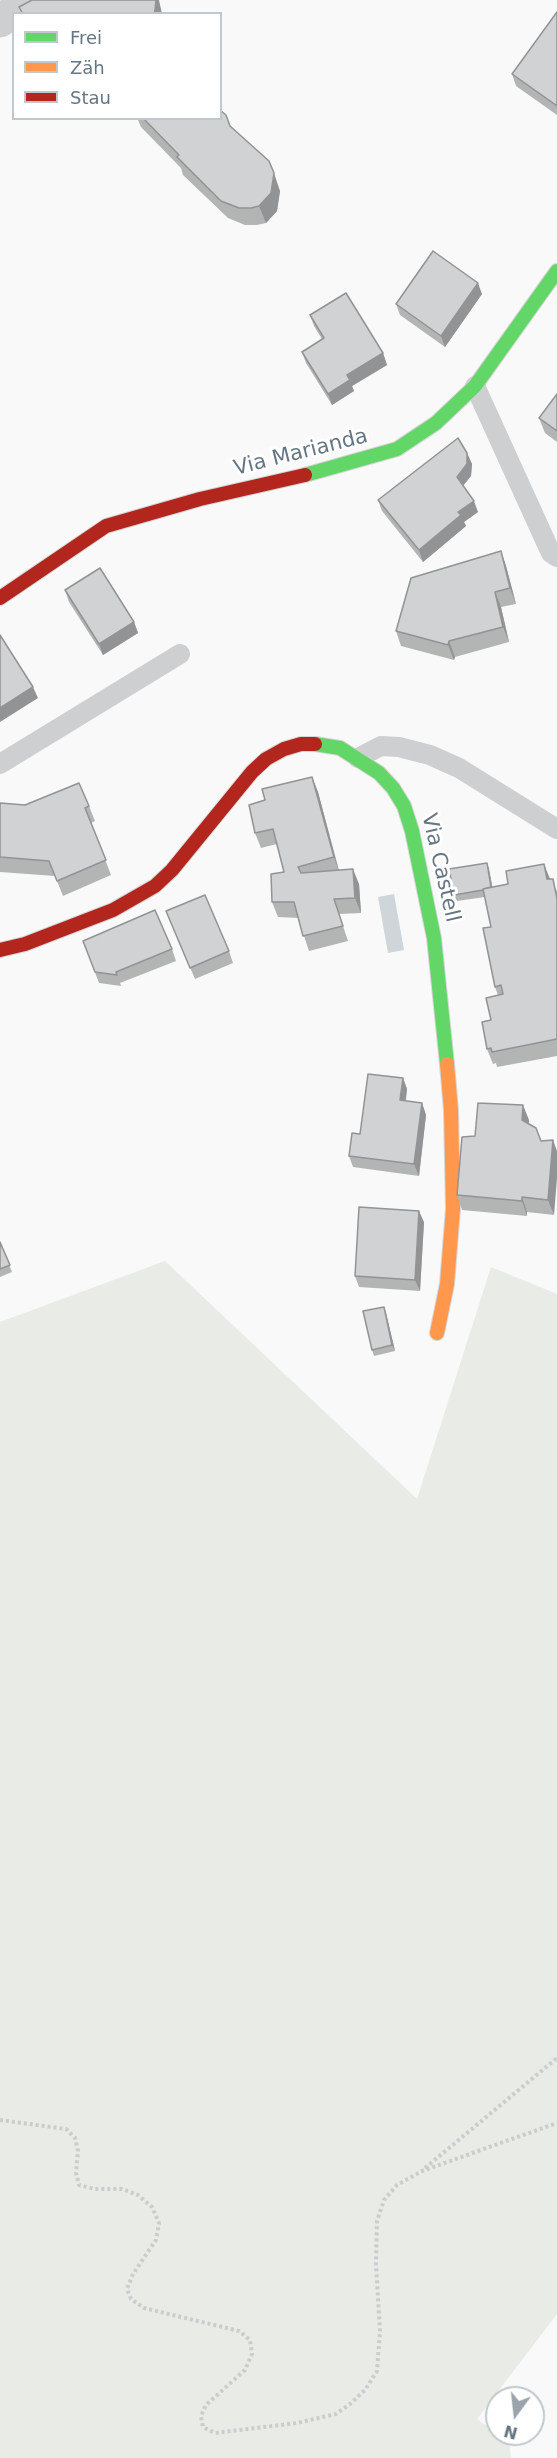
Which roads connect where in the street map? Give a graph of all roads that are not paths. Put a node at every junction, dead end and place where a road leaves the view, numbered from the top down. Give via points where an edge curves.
1 (30, 0) edge
2 (13, 12) edge
3 (557, 271) edge
4 (475, 386) junction
5 (557, 557) edge
6 (0, 598) edge
7 (180, 654) dead end
8 (358, 758) junction
9 (0, 764) edge
10 (557, 829) edge
11 (0, 950) edge
12 (437, 1333) dead end

1 - 2 street
3 - 4 street, Via Marianda
4 - 5 lane via 551,553
4 - 6 street, Via Marianda via 436,423 397,449 106,526
7 - 9 lane
8 - 10 lane via 381,746 430,755 459,768
8 - 11 street, Via Castell via 322,744 284,749 252,772 155,886 113,910
8 - 12 street, Via Castell via 380,773 404,806 434,938 451,1100 453,1209 447,1284

